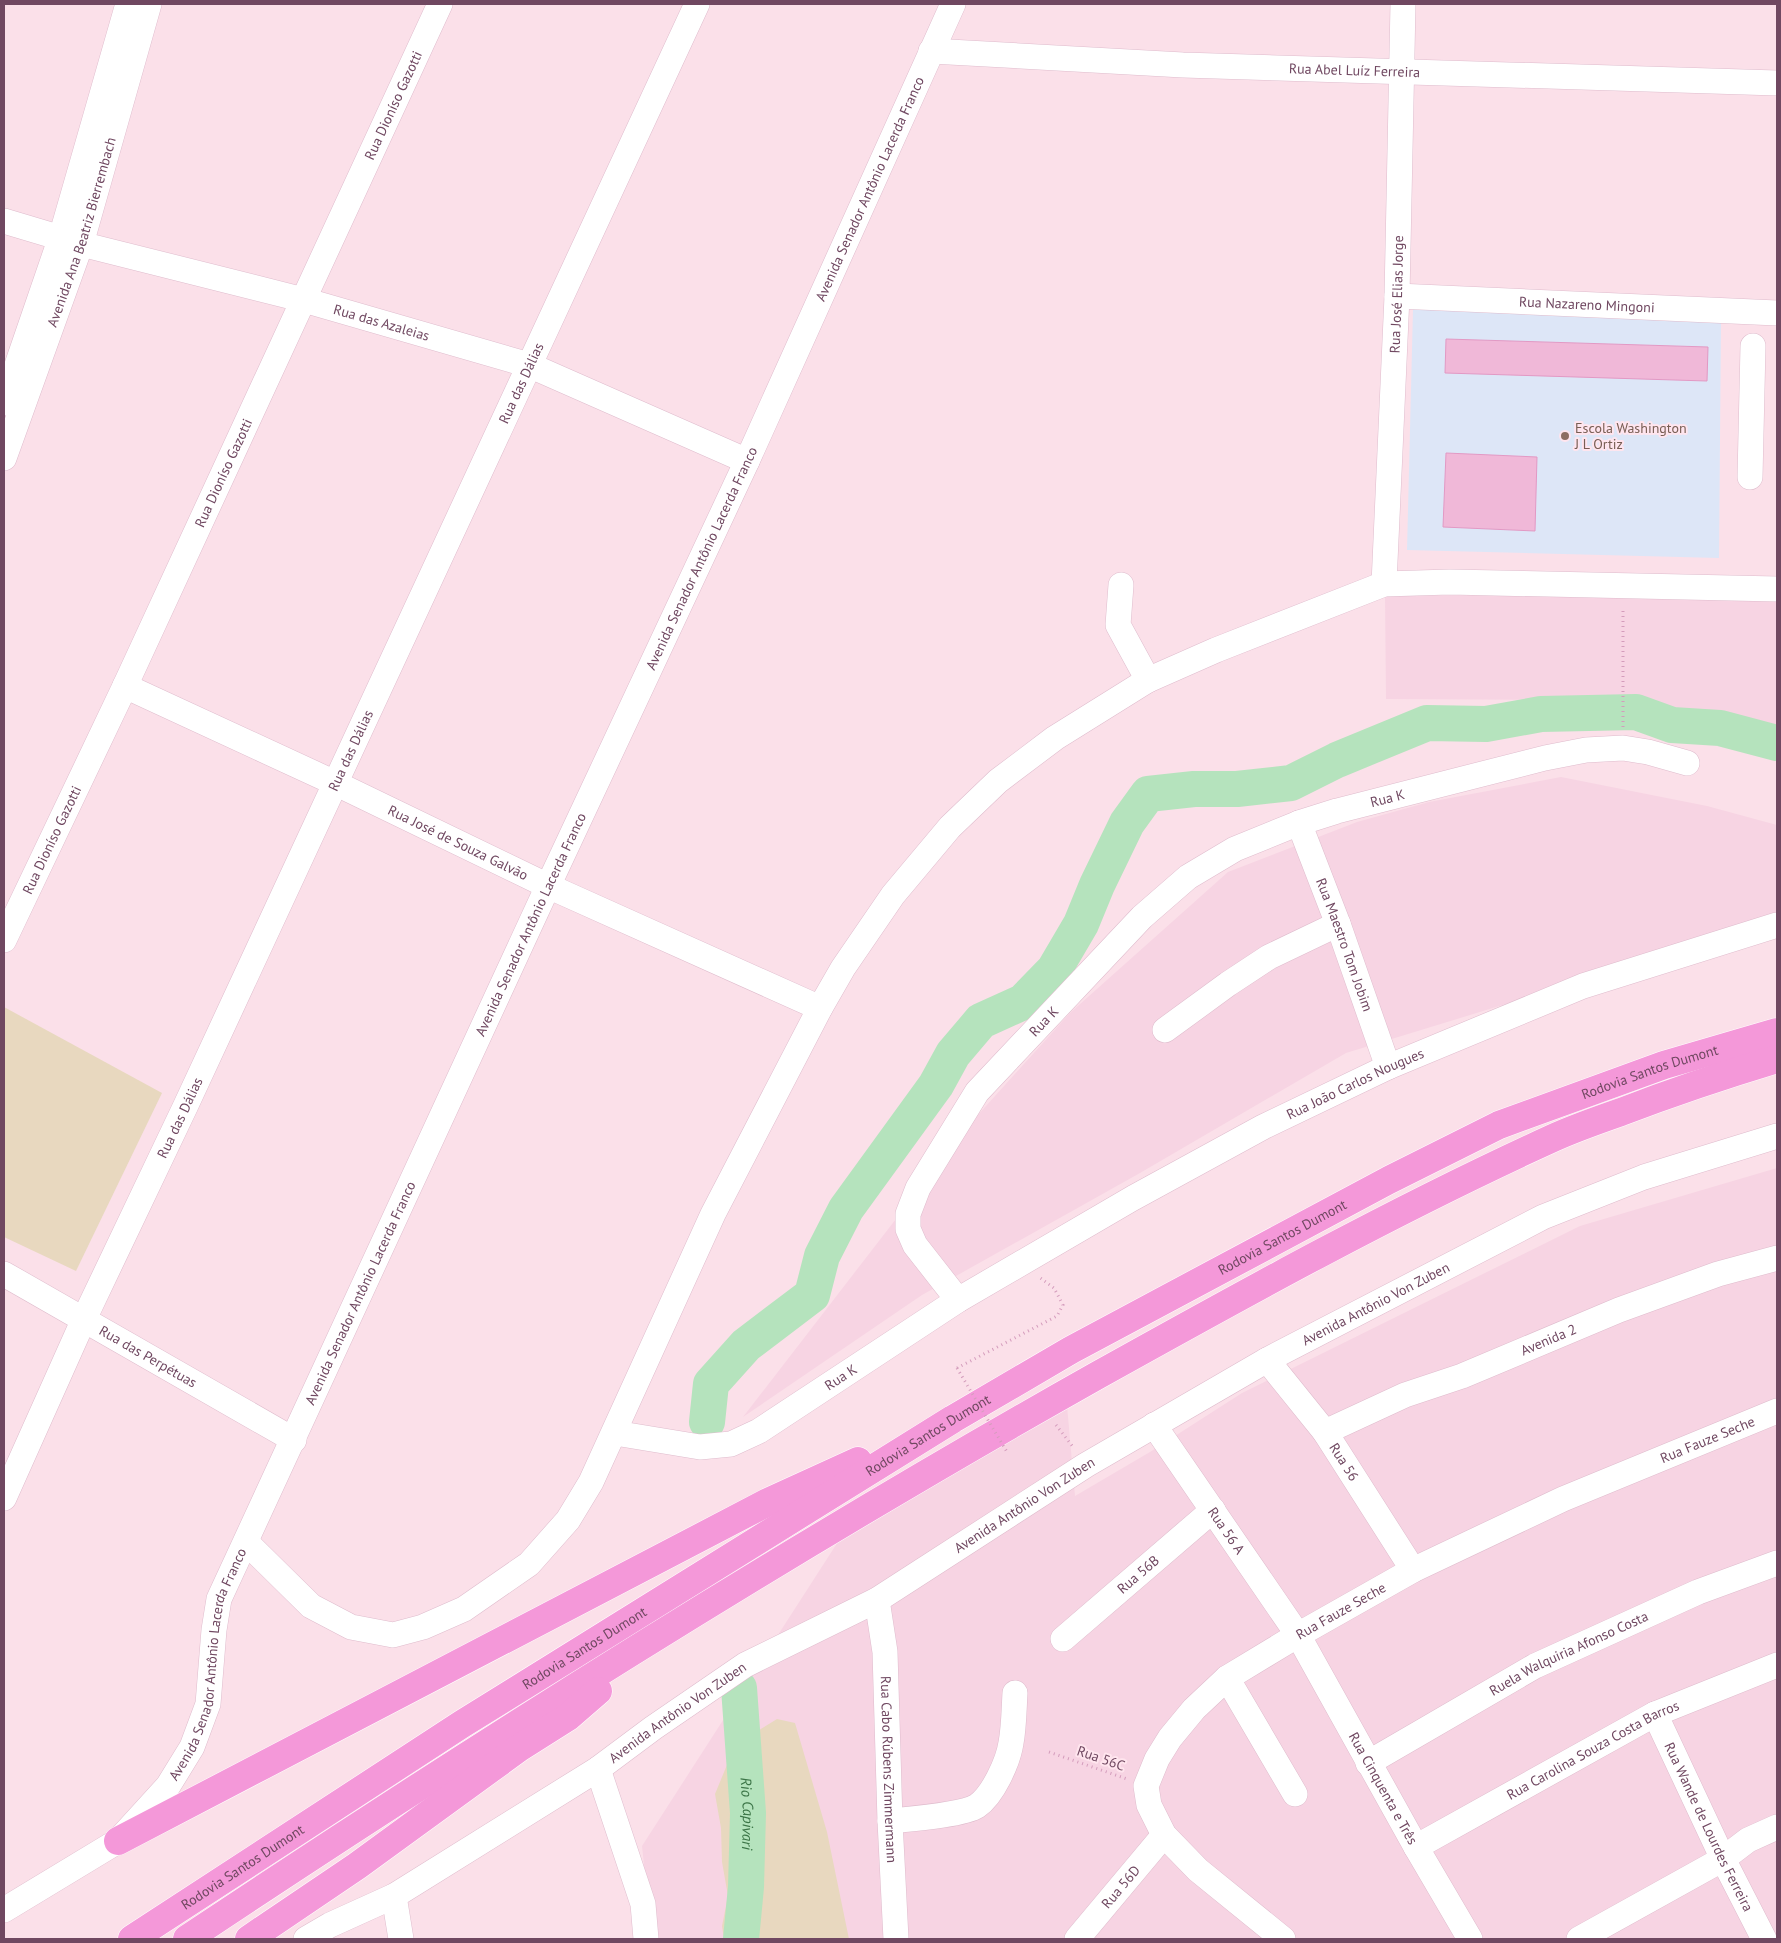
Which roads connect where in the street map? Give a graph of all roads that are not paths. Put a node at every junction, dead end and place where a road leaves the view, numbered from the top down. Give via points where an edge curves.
1 (128, 4) edge
2 (149, 4) edge
3 (440, 4) edge
4 (697, 4) edge
5 (953, 4) edge
6 (1403, 4) edge
7 (931, 51) junction
8 (1402, 71) junction
9 (1777, 83) edge
10 (4, 221) edge
11 (71, 240) junction
12 (1398, 296) junction
13 (304, 300) junction
14 (1777, 313) edge
15 (1753, 346) dead end
16 (529, 365) junction
17 (4, 403) edge
18 (4, 458) edge
19 (747, 461) junction
20 (1750, 477) dead end
21 (1384, 584) junction
22 (1121, 585) dead end
23 (1777, 589) edge
24 (1148, 680) junction
25 (125, 686) junction
26 (1687, 763) dead end
27 (335, 783) junction
28 (1299, 823) junction
29 (548, 886) junction
30 (1338, 924) junction
31 (1777, 925) edge
32 (4, 940) edge
33 (820, 1008) junction
34 (1165, 1030) dead end
35 (1777, 1032) edge
36 (1777, 1059) edge
37 (1388, 1066) junction
38 (1777, 1136) edge
39 (1777, 1258) edge
40 (4, 1274) edge
41 (958, 1300) junction
42 (84, 1319) junction
43 (1267, 1360) junction
44 (1777, 1411) edge
45 (953, 1419) junction
46 (1154, 1425) junction
47 (1325, 1432) junction
48 (615, 1434) junction
49 (294, 1440) junction
50 (4, 1498) edge
51 (1213, 1510) junction
52 (246, 1542) junction
53 (1777, 1563) edge
54 (1412, 1570) junction
55 (877, 1600) junction
56 (684, 1620) junction
57 (1298, 1635) junction
58 (1063, 1639) dead end
59 (1777, 1665) edge
60 (1227, 1678) junction
61 (1015, 1693) dead end
62 (1655, 1714) junction
63 (1368, 1763) junction
64 (598, 1769) junction
65 (1295, 1794) dead end
66 (890, 1821) junction
67 (1777, 1827) edge
68 (1164, 1835) junction
69 (118, 1840) junction
70 (1416, 1847) junction
71 (1722, 1859) junction
72 (394, 1896) junction
73 (4, 1910) edge
74 (1276, 1937) edge
75 (132, 1939) edge
76 (187, 1939) edge
77 (249, 1939) edge
78 (306, 1939) edge
79 (400, 1939) edge
80 (646, 1939) edge
81 (896, 1939) edge
82 (1077, 1939) edge
83 (1470, 1939) edge
84 (1579, 1939) edge
85 (1764, 1939) edge

1 - 11 street, Avenida Ana Beatriz Bierrembach
2 - 11 street, Avenida Ana Beatriz Bierrembach
3 - 13 street, Rua Dioníso Gazotti
4 - 16 street, Rua das Dálias
5 - 7 street, Avenida Senador Antônio Lacerda Franco
6 - 8 street, Rua José Elias Jorge
7 - 8 street, Rua Abel Luíz Ferreira via 1183,65
7 - 19 street, Avenida Senador Antônio Lacerda Franco
8 - 9 street, Rua Abel Luíz Ferreira
8 - 12 street, Rua José Elias Jorge
10 - 11 street, Rua das Azaleias
11 - 13 street, Rua das Azaleias
11 - 17 street, Avenida Ana Beatriz Bierrembach
11 - 18 street, Avenida Ana Beatriz Bierrembach
12 - 14 street, Rua Nazareno Mingoni
12 - 21 street, Rua José Elias Jorge
13 - 16 street, Rua das Azaleias
13 - 25 street, Rua Dioníso Gazotti
15 - 20 street
16 - 19 street, Rua das Azaleias
16 - 27 street, Rua das Dálias
19 - 29 street, Avenida Senador Antônio Lacerda Franco
21 - 23 street via 1450,582
21 - 24 street
22 - 24 street via 1118,625
24 - 33 street via 1054,738 998,781 950,827 893,895
25 - 27 street, Rua José de Souza Galvão
25 - 32 street, Rua Dioníso Gazotti
26 - 28 street, Rua K via 1623,748 1586,750 1414,791
27 - 29 street, Rua José de Souza Galvão
27 - 42 street, Rua das Dálias
28 - 30 street, Rua Maestro Tom Jobim
28 - 41 street, Rua K via 1235,849 1188,877 1142,917 978,1092 918,1188 908,1214 908,1229 915,1245
29 - 33 street, Rua José de Souza Galvão
29 - 49 street, Avenida Senador Antônio Lacerda Franco
30 - 34 street via 1269,957
30 - 37 street, Rua Maestro Tom Jobim
31 - 37 street, Rua João Carlos Nougues via 1583,986
33 - 48 street via 713,1214
35 - 45 highway, Rodovia Santos Dumont via 1664,1065 1499,1124 1071,1350
36 - 56 highway, Rodovia Santos Dumont via 1706,1080 1556,1136 1382,1221 973,1445
37 - 41 street, Rua João Carlos Nougues via 1263,1127
38 - 43 street, Avenida Antônio Von Zuben via 1644,1177 1543,1216
39 - 47 street, Avenida 2 via 1718,1274 1619,1310 1462,1376 1405,1395
40 - 42 street, Rua das Perpétuas
41 - 48 street, Rua K via 760,1431 731,1444 700,1447
42 - 49 street, Rua das Perpétuas
42 - 50 street, Rua das Dálias
43 - 46 street, Avenida Antônio Von Zuben
43 - 47 street, Rua 56
44 - 54 street, Rua Fauze Seche via 1562,1498
45 - 69 highway via 768,1502
45 - 75 highway, Rodovia Santos Dumont via 462,1724
46 - 51 street, Rua 56 A
46 - 55 street, Avenida Antônio Von Zuben via 1086,1465
47 - 54 street, Rua 56
48 - 52 street via 592,1482 568,1520 529,1564 464,1609 423,1627 393,1635 351,1627 311,1606
49 - 52 street, Avenida Senador Antônio Lacerda Franco
51 - 57 street, Rua 56 A
51 - 58 street, Rua 56B
52 - 69 street, Avenida Senador Antônio Lacerda Franco via 219,1598 208,1704 192,1748 168,1786
53 - 63 street, Ruela Walquiria Afonso Costa via 1698,1592 1536,1666
54 - 57 street, Rua Fauze Seche
55 - 64 street, Avenida Antônio Von Zuben via 745,1665
55 - 66 street, Rua Cabo Rúbens Zimmermann via 885,1652
56 - 76 highway, Rodovia Santos Dumont via 337,1839
56 - 77 highway via 568,1717 519,1748 357,1866
57 - 60 street, Rua Fauze Seche
57 - 63 street, Rua Cinquenta e Três
59 - 62 street, Rua Carolina Souza Costa Barros
60 - 65 street
60 - 68 street, Rua Fauze Seche via 1194,1709 1170,1738 1146,1786 1150,1805
61 - 66 street via 1011,1743 995,1786 986,1798 976,1807 951,1813
62 - 70 street, Rua Carolina Souza Costa Barros
62 - 71 street, Rua Wande de Lourdes Ferreira
63 - 70 street, Rua Cinquenta e Três
64 - 72 street, Avenida Antônio Von Zuben
64 - 80 street via 643,1904
66 - 81 street, Rua Cabo Rúbens Zimmermann
67 - 71 street via 1748,1840
68 - 74 street via 1198,1870
68 - 82 street, Rua 56D
69 - 73 street
70 - 83 street, Rua Cinquenta e Três
71 - 84 street
71 - 85 street, Rua Wande de Lourdes Ferreira
72 - 78 street, Avenida Antônio Von Zuben
72 - 79 street

